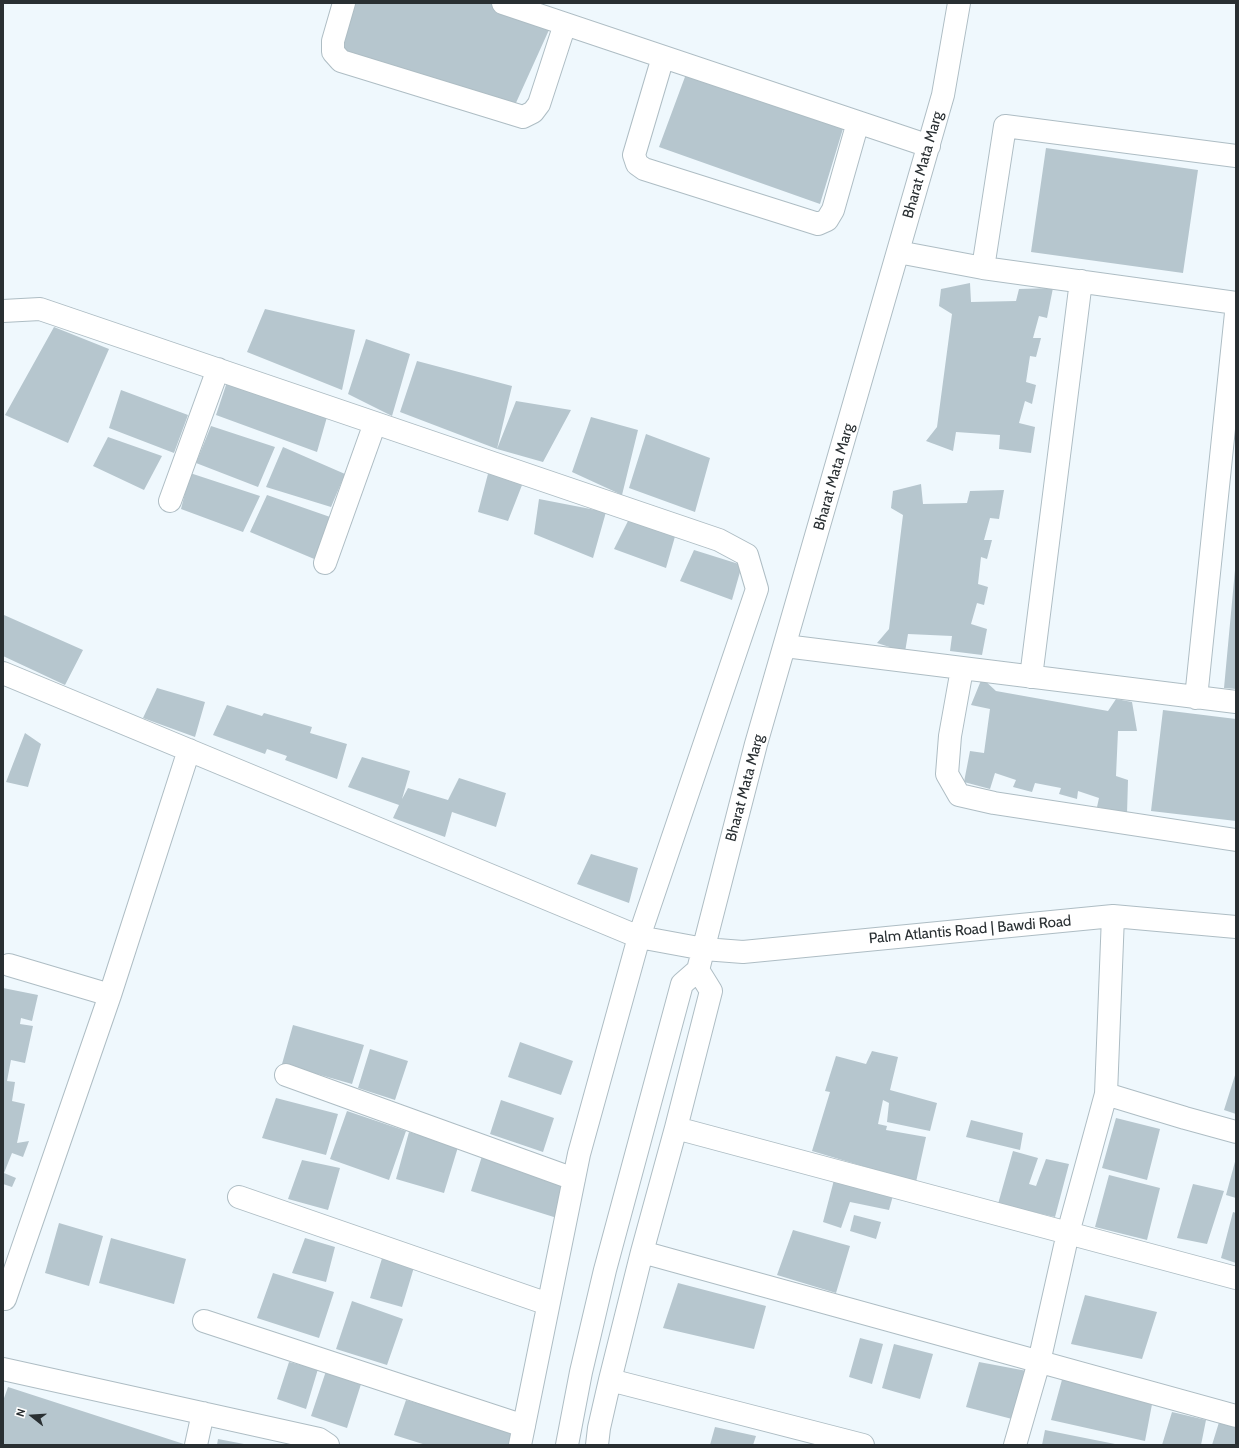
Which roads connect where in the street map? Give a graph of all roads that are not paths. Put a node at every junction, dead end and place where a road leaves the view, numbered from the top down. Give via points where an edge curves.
1 (344, 3) edge
2 (503, 3) edge
3 (959, 3) edge
4 (565, 24) junction
5 (663, 57) junction
6 (858, 122) junction
7 (929, 146) junction
8 (1236, 156) edge
9 (898, 252) junction
10 (983, 268) junction
11 (1080, 281) junction
12 (1236, 303) edge
13 (3, 311) edge
14 (1236, 313) edge
15 (218, 369) junction
16 (375, 423) junction
17 (170, 501) dead end
18 (325, 563) dead end
19 (784, 646) junction
20 (962, 668) junction
21 (3, 673) edge
22 (1031, 677) junction
23 (1196, 698) junction
24 (1236, 702) edge
25 (189, 750) junction
26 (1236, 840) edge
27 (1113, 916) junction
28 (1236, 927) edge
29 (639, 936) junction
30 (704, 949) junction
31 (9, 965) dead end
32 (698, 970) junction
33 (110, 994) junction
34 (286, 1075) dead end
35 (1106, 1094) junction
36 (676, 1128) junction
37 (1236, 1132) edge
38 (574, 1179) junction
39 (239, 1197) dead end
40 (1068, 1232) junction
41 (642, 1252) junction
42 (1236, 1278) edge
43 (5, 1299) dead end
44 (548, 1304) junction
45 (204, 1321) dead end
46 (1039, 1362) junction
47 (3, 1369) edge
48 (610, 1380) junction
49 (203, 1414) junction
50 (1236, 1416) edge
51 (522, 1436) edge
52 (196, 1445) edge
53 (328, 1445) edge
54 (567, 1445) edge
55 (597, 1445) edge
56 (863, 1445) edge
57 (1015, 1445) edge

1 - 4 street via 333,41 334,52 341,61 523,117 533,112 540,104
2 - 4 street
3 - 7 street, Bharat Mata Marg via 943,94
4 - 5 street
5 - 6 street
5 - 6 street via 634,154 637,164 644,169 818,224 827,220 832,210
6 - 7 street
7 - 9 street, Bharat Mata Marg
8 - 10 street via 1005,126
9 - 10 street
9 - 19 street, Bharat Mata Marg
10 - 11 street
11 - 12 street
11 - 22 street
13 - 15 street via 40,309
14 - 23 street
15 - 16 street
15 - 17 street
16 - 18 street
16 - 29 street via 719,540 747,556 758,589
19 - 20 street
19 - 30 street, Bharat Mata Marg via 756,744
20 - 22 street
20 - 26 street via 950,736 947,774 959,795 994,803
21 - 25 street, Palm Atlantis Road | Bawdi Road
22 - 23 street
23 - 24 street
25 - 29 street, Palm Atlantis Road | Bawdi Road
25 - 33 street
27 - 28 street, Palm Atlantis Road | Bawdi Road
27 - 30 street, Palm Atlantis Road | Bawdi Road via 743,952
27 - 35 street
29 - 30 street, Palm Atlantis Road | Bawdi Road
29 - 38 street
30 - 32 street, Bharat Mata Marg
31 - 33 street
32 - 36 street via 711,991
32 - 54 street via 682,984 604,1270
33 - 43 street
34 - 38 street
35 - 37 street
35 - 40 street
36 - 40 street
36 - 41 street
38 - 44 street
39 - 44 street
40 - 42 street
40 - 46 street
41 - 46 street
41 - 48 street
44 - 51 street
45 - 51 street
46 - 50 street
46 - 57 street
47 - 49 street
48 - 55 street
48 - 56 street
49 - 52 street
49 - 53 street via 318,1439

